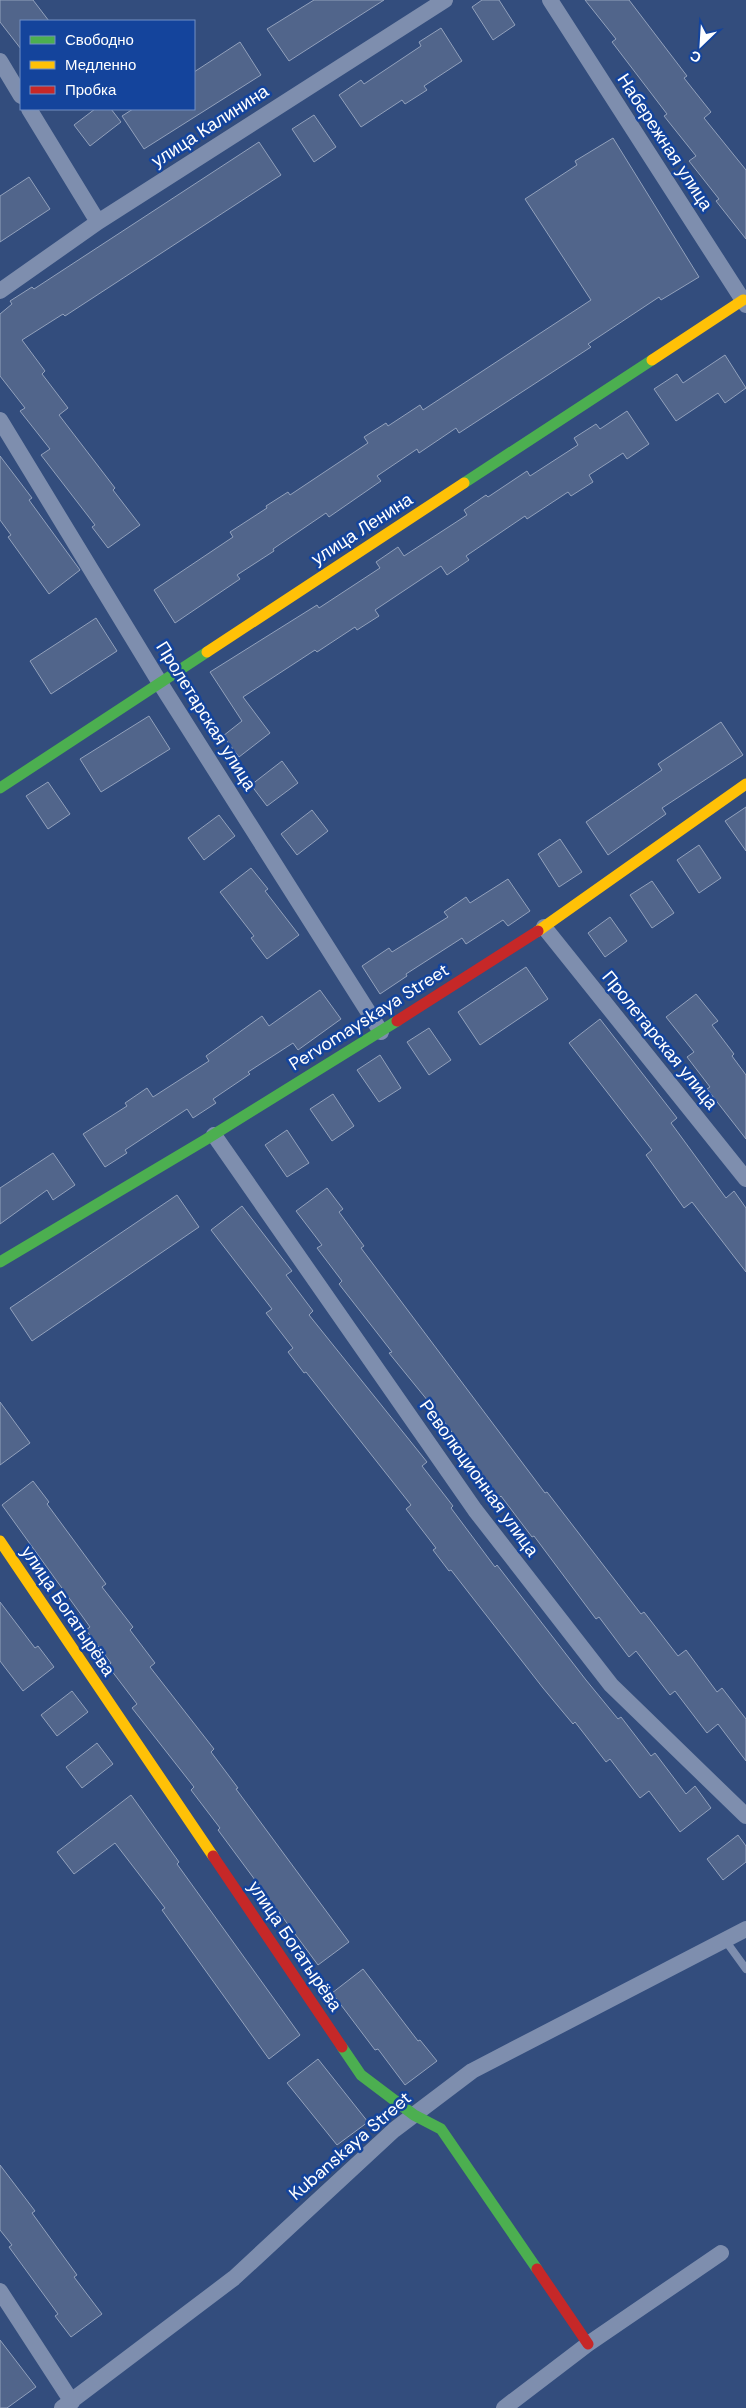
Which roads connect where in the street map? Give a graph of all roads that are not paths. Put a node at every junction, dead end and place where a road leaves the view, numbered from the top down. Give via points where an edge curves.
1 (446, 0) edge
2 (550, 0) edge
3 (0, 61) edge
4 (20, 94) edge
5 (30, 110) edge
6 (98, 222) junction
7 (0, 291) edge
8 (745, 303) edge
9 (0, 420) edge
10 (160, 682) junction
11 (746, 784) edge
12 (0, 788) edge
13 (544, 927) junction
14 (381, 1032) junction
15 (214, 1135) junction
16 (746, 1178) edge
17 (0, 1262) edge
18 (0, 1541) edge
19 (746, 1816) edge
20 (746, 1929) edge
21 (725, 1940) junction
22 (746, 1969) edge
23 (414, 2115) junction
24 (721, 2253) dead end
25 (0, 2291) edge
26 (588, 2344) junction
27 (67, 2405) edge
28 (504, 2408) edge

1 - 6 street, улица Калинина
2 - 8 street, Набережная улица
3 - 4 street
5 - 6 street
6 - 7 street, улица Калинина
8 - 10 street, улица Ленина
9 - 10 street, Пролетарская улица
10 - 12 street, улица Ленина
10 - 14 street, Пролетарская улица
11 - 13 street, Pervomayskaya Street
13 - 14 street, Pervomayskaya Street
13 - 16 street, Пролетарская улица
14 - 15 street, Pervomayskaya Street
15 - 17 street, Pervomayskaya Street
15 - 19 street, Революционная улица via 475,1510 611,1685
18 - 23 street, улица Богатырёва via 361,2076
20 - 21 street, Kubanskaya Street
21 - 22 lane
21 - 23 street, Kubanskaya Street via 472,2071
23 - 26 street, улица Богатырёва via 441,2129
23 - 27 street, Kubanskaya Street via 234,2278
24 - 26 street
25 - 27 street
26 - 28 street

